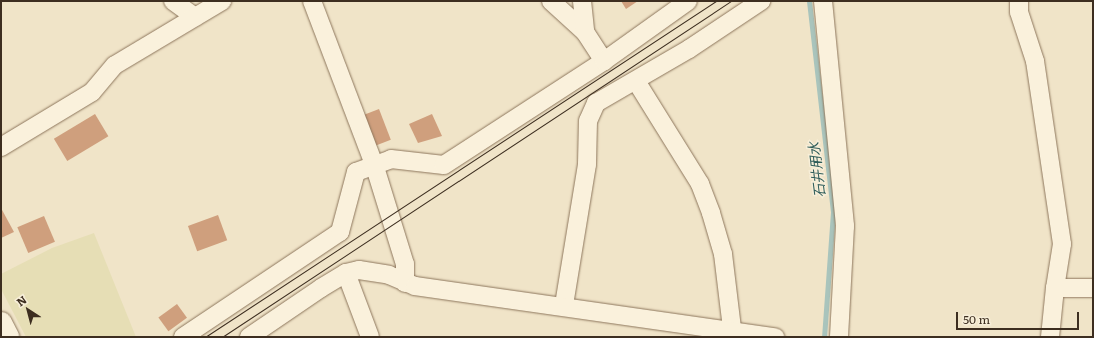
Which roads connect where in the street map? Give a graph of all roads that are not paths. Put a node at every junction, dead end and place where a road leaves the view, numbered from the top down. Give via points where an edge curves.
1 (173, 1) edge
2 (222, 1) edge
3 (312, 1) edge
4 (551, 1) edge
5 (582, 1) edge
6 (688, 1) edge
7 (761, 1) edge
8 (824, 1) edge
9 (1019, 1) edge
10 (195, 17) junction
11 (586, 32) junction
12 (604, 61) junction
13 (636, 80) junction
14 (1, 147) edge
15 (374, 164) junction
16 (346, 273) junction
17 (406, 283) junction
18 (1056, 288) junction
19 (1093, 288) edge
20 (564, 305) junction
21 (1, 324) edge
22 (732, 334) edge
23 (8, 337) edge
24 (183, 337) edge
25 (249, 337) edge
26 (370, 337) edge
27 (775, 337) edge
28 (839, 337) edge
29 (1050, 337) edge

1 - 10 street
2 - 10 street
3 - 15 street
4 - 11 street
5 - 11 street
6 - 12 street
7 - 13 street
8 - 28 street via 845,226
9 - 18 street via 1019,12 1035,61 1062,244
10 - 14 street via 115,65 92,92
11 - 12 street
12 - 15 street via 444,165 396,159
13 - 20 street via 596,103 588,121 587,164
13 - 22 street via 700,184 711,213 723,254
15 - 17 street via 405,264
15 - 24 street via 356,172 340,232
16 - 17 street via 371,270
16 - 25 street
16 - 26 street
17 - 20 street
18 - 19 street
18 - 29 street
20 - 22 street
21 - 23 main road
22 - 27 street

